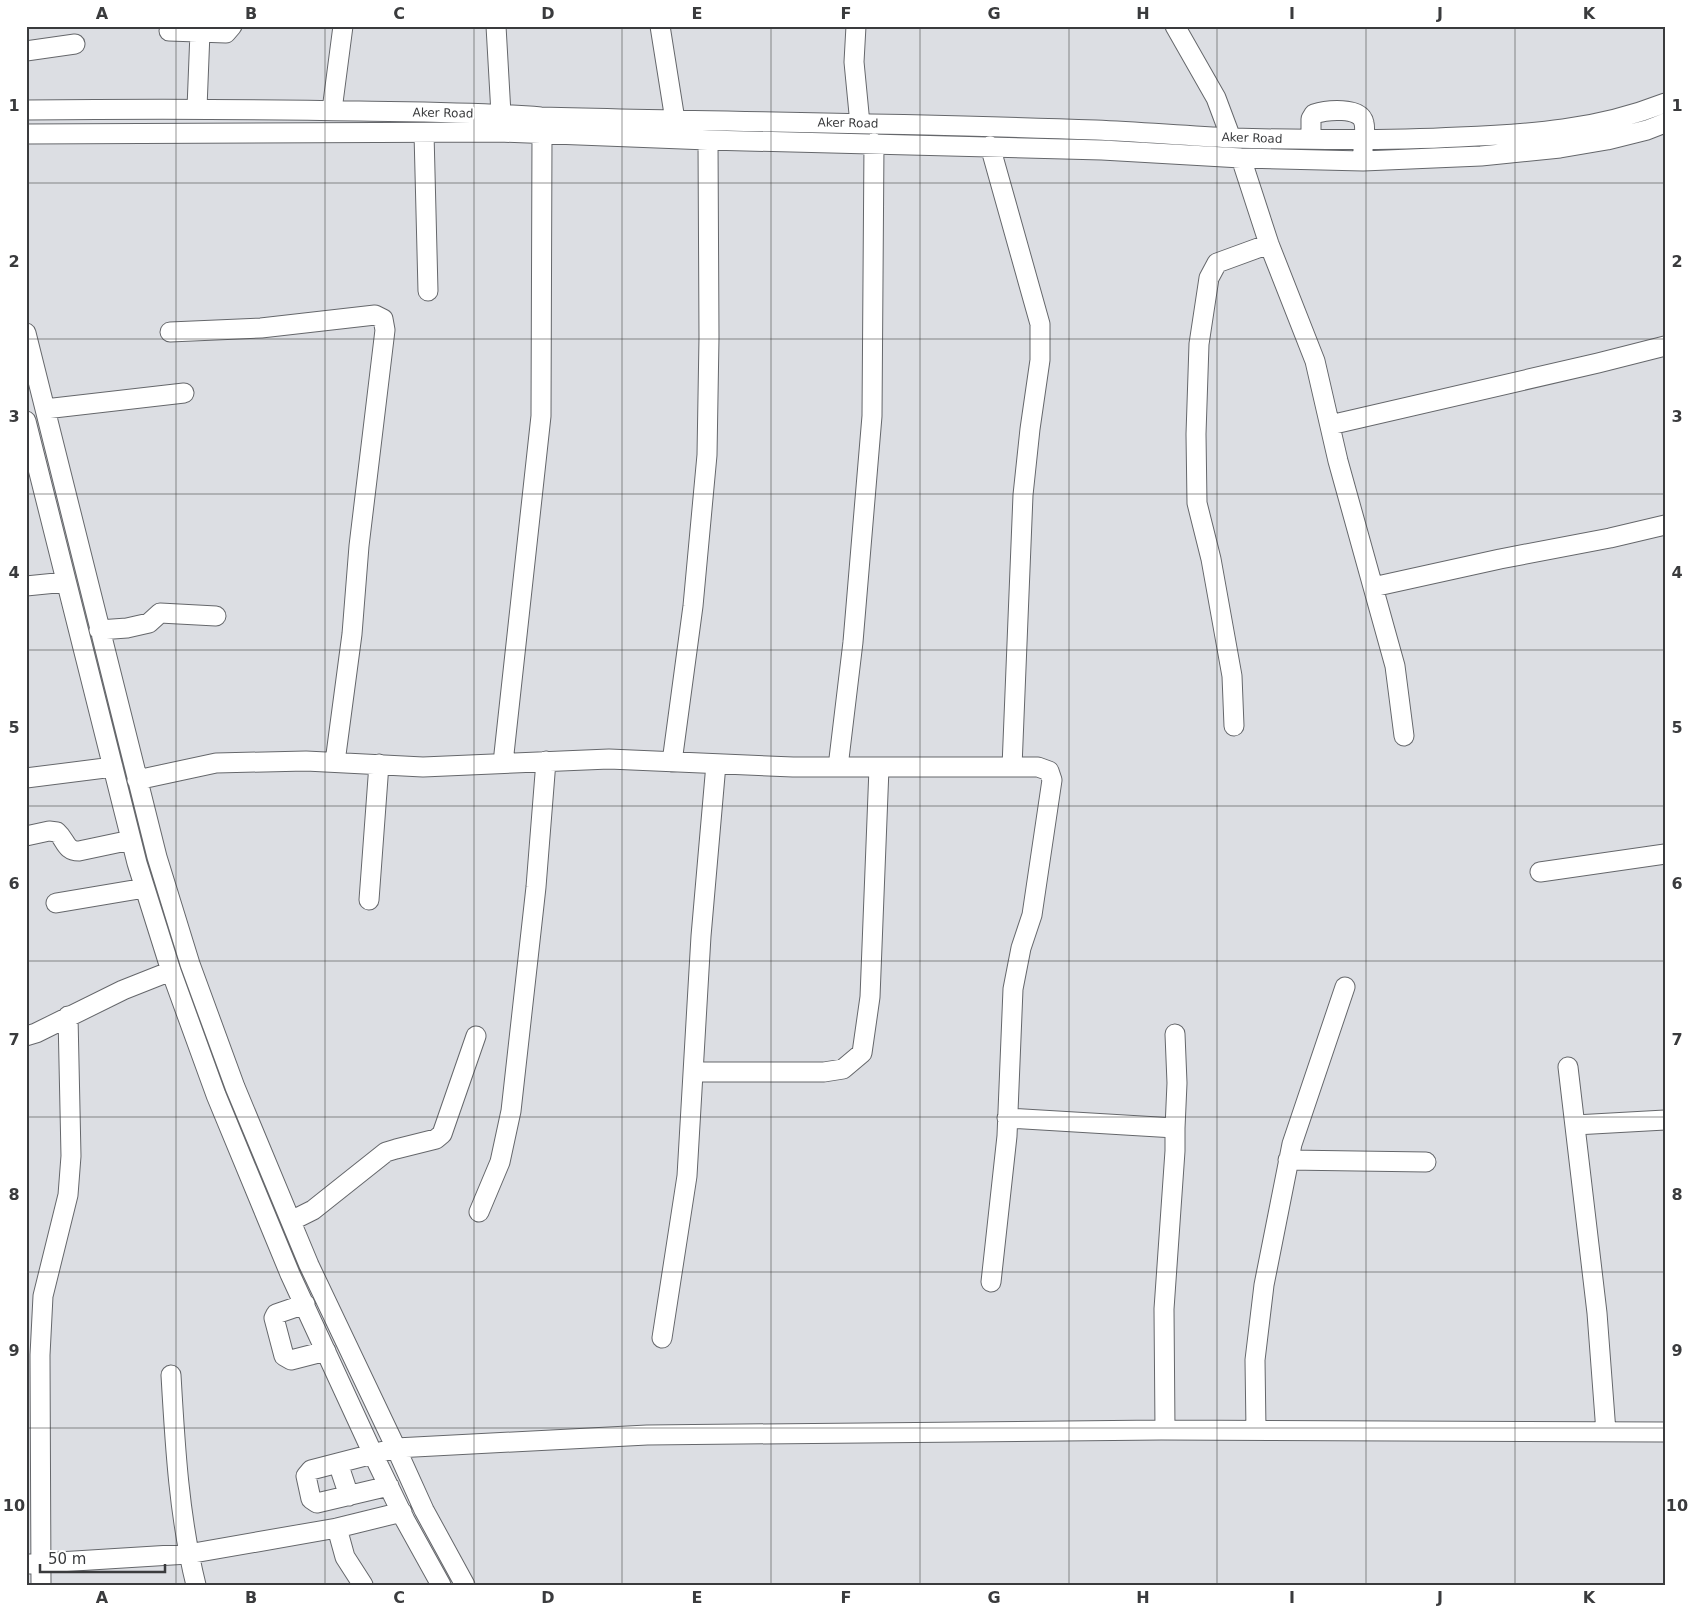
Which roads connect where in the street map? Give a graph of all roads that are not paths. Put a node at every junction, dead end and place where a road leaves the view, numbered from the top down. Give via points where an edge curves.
1 (232, 26) edge
2 (343, 26) edge
3 (496, 26) edge
4 (660, 26) edge
5 (856, 26) edge
6 (1175, 26) edge
7 (169, 31) dead end
8 (200, 32) junction
9 (75, 44) dead end
10 (26, 51) edge
11 (1665, 103) edge
12 (197, 108) junction
13 (26, 110) edge
14 (332, 110) junction
15 (501, 114) junction
16 (675, 120) junction
17 (1665, 123) edge
18 (860, 124) junction
19 (774, 131) junction
20 (424, 133) junction
21 (26, 134) edge
22 (542, 135) junction
23 (1231, 138) junction
24 (1311, 139) junction
25 (1364, 139) junction
26 (708, 140) junction
27 (874, 143) junction
28 (990, 146) junction
29 (1241, 158) junction
30 (1364, 161) junction
31 (1268, 244) junction
32 (428, 291) dead end
33 (170, 332) dead end
34 (26, 333) edge
35 (1665, 346) edge
36 (184, 393) dead end
37 (45, 409) junction
38 (26, 421) edge
39 (1330, 425) junction
40 (1665, 525) edge
41 (66, 582) junction
42 (26, 586) edge
43 (1373, 588) junction
44 (216, 616) dead end
45 (99, 630) junction
46 (1234, 726) dead end
47 (1404, 736) dead end
48 (546, 761) junction
49 (335, 762) junction
50 (672, 762) junction
51 (503, 763) junction
52 (379, 764) junction
53 (716, 764) junction
54 (113, 767) junction
55 (838, 768) junction
56 (879, 768) junction
57 (1012, 768) junction
58 (26, 778) edge
59 (138, 780) junction
60 (26, 836) edge
61 (131, 840) junction
62 (1665, 854) edge
63 (1540, 872) dead end
64 (145, 888) junction
65 (368, 900) dead end
66 (56, 903) dead end
67 (171, 971) junction
68 (1345, 987) dead end
69 (68, 1016) junction
70 (1175, 1034) dead end
71 (26, 1036) edge
72 (476, 1036) dead end
73 (1568, 1067) dead end
74 (694, 1072) junction
75 (1007, 1118) junction
76 (1665, 1120) edge
77 (1575, 1125) junction
78 (1175, 1128) junction
79 (1288, 1160) junction
80 (1426, 1162) dead end
81 (479, 1212) dead end
82 (291, 1221) junction
83 (991, 1282) dead end
84 (304, 1304) junction
85 (34, 1330) edge
86 (662, 1338) dead end
87 (326, 1351) junction
88 (171, 1375) dead end
89 (1165, 1430) junction
90 (1256, 1430) junction
91 (1606, 1432) junction
92 (1665, 1432) edge
93 (396, 1448) junction
94 (373, 1454) junction
95 (338, 1463) junction
96 (389, 1486) junction
97 (349, 1496) junction
98 (402, 1512) junction
99 (336, 1528) junction
100 (188, 1554) junction
101 (33, 1563) edge
102 (40, 1585) edge
103 (196, 1585) edge
104 (363, 1585) edge
105 (441, 1585) edge
106 (465, 1585) edge

1 - 8 street via 226,33
2 - 14 street
3 - 15 street
4 - 16 street
5 - 18 street via 854,62
6 - 23 street via 1216,98
7 - 8 street
8 - 12 street
9 - 10 street
11 - 25 street, Aker Road via 1604,123 1558,131
12 - 13 street, Aker Road
12 - 14 street, Aker Road
14 - 15 street, Aker Road
15 - 16 street, Aker Road
16 - 19 street, Aker Road
17 - 30 street, Aker Road via 1607,140 1560,148 1481,156
18 - 19 street, Aker Road
18 - 23 street, Aker Road
19 - 26 street, Aker Road
19 - 27 street, Aker Road
20 - 21 street, Aker Road
20 - 22 street, Aker Road
20 - 32 street
22 - 26 street, Aker Road
22 - 51 street via 541,416
23 - 24 street, Aker Road
24 - 25 street, Aker Road
24 - 25 street via 1311,119 1322,111 1360,114 1364,122
25 - 30 street
26 - 50 street via 707,454 693,606
27 - 28 street, Aker Road
27 - 55 street via 872,416 853,642
28 - 29 street, Aker Road
28 - 57 street via 1040,324 1040,360 1023,495
29 - 30 street, Aker Road
29 - 31 street
31 - 39 street via 1315,361
31 - 46 street via 1217,263 1209,278 1199,344 1197,503 1232,676
33 - 49 street via 261,328 375,315 383,319 385,330
34 - 37 street
35 - 39 street
36 - 37 street
37 - 45 street
38 - 41 street
39 - 43 street
40 - 43 street
41 - 42 street
41 - 54 street
43 - 47 street via 1395,666
44 - 45 street via 160,613 149,623
45 - 59 street
48 - 50 street
48 - 51 street
48 - 81 street via 536,887 511,1111 500,1162
49 - 52 street
49 - 59 street via 216,763
50 - 53 street
51 - 52 street via 424,767
52 - 65 street
53 - 55 street
53 - 74 street
54 - 58 street
54 - 61 street
55 - 56 street
56 - 57 street
56 - 74 street via 870,997 862,1053 843,1069 824,1072
57 - 75 street via 1049,771 1052,780 1032,915 1013,989
59 - 82 street via 157,857 190,964 235,1087
60 - 61 street via 57,832 72,851
61 - 64 street
62 - 63 street
64 - 66 street
64 - 67 street
67 - 69 street
67 - 84 street via 216,1095
68 - 79 street
69 - 71 street
69 - 85 street via 71,1156 68,1195
70 - 78 street
72 - 82 street via 442,1134 436,1139 386,1152 313,1210
73 - 77 street
74 - 86 street via 687,1176
75 - 78 street
75 - 83 street
76 - 77 street
77 - 91 street via 1597,1313
78 - 89 street via 1164,1309
79 - 80 street
79 - 90 street via 1264,1285 1257,1341
82 - 93 street
84 - 87 street
84 - 87 street via 276,1314 274,1318 284,1356 291,1360
85 - 101 street
87 - 94 street
88 - 100 street
89 - 90 street
89 - 93 street via 647,1435
90 - 91 street
91 - 92 street
93 - 94 street
93 - 106 street via 424,1510
94 - 95 street
94 - 96 street
95 - 97 street
95 - 97 street via 308,1473 306,1480 311,1499 320,1503
96 - 97 street
96 - 98 street
98 - 99 street
98 - 105 street
99 - 100 street
99 - 104 street via 345,1557
100 - 101 street
100 - 103 street
101 - 102 street

